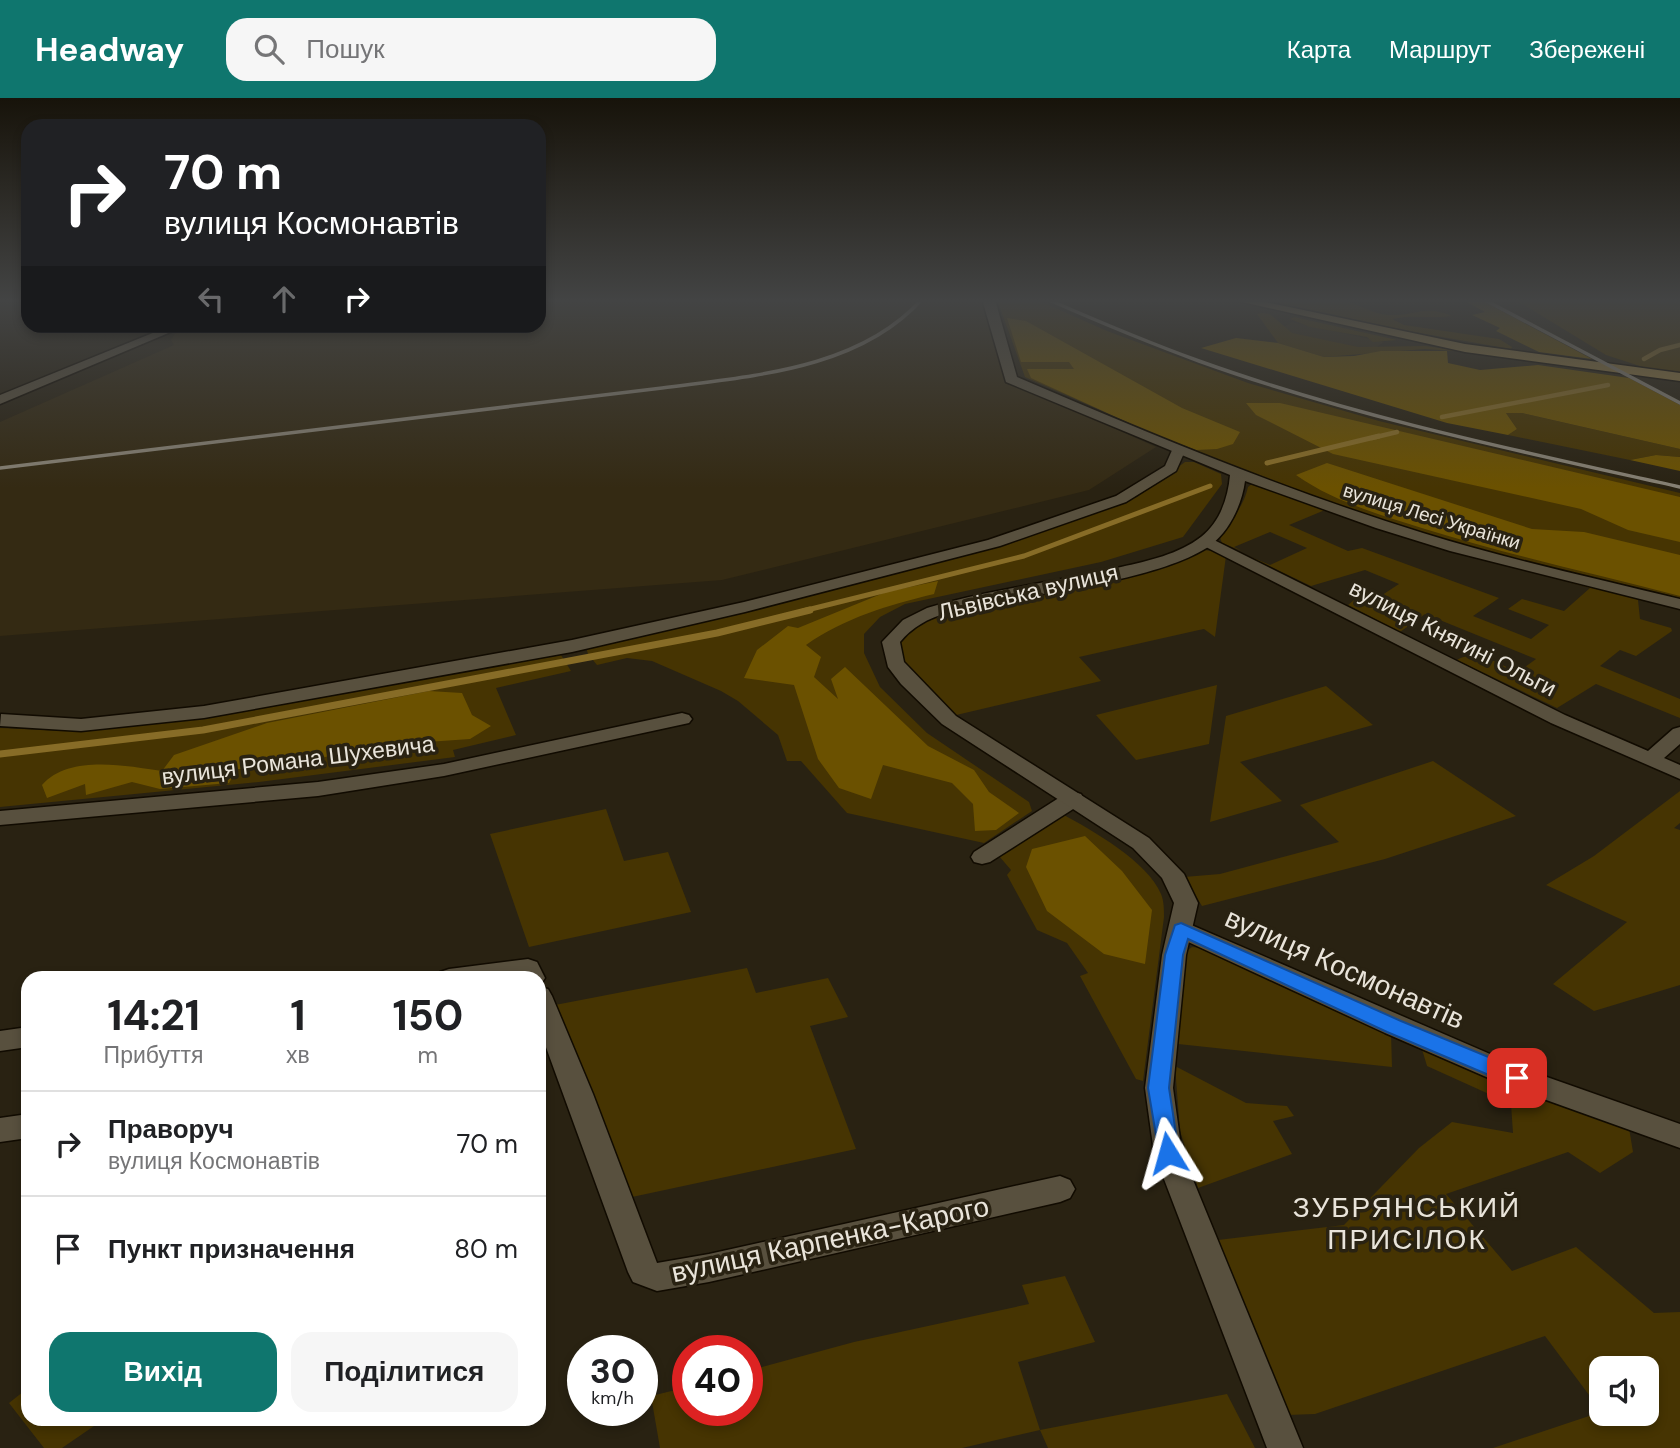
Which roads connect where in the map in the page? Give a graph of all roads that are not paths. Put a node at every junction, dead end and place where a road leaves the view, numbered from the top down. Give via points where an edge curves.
1 (92, 362) edge
2 (1006, 362) edge
3 (1565, 362) edge
4 (1680, 377) edge
5 (0, 400) edge
6 (1178, 451) junction
7 (1238, 474) junction
8 (1206, 541) junction
9 (1680, 604) edge
10 (682, 719) dead end
11 (1, 720) edge
12 (1680, 733) edge
13 (1650, 760) junction
14 (1680, 773) edge
15 (1073, 799) junction
16 (0, 818) edge
17 (982, 858) dead end
18 (1181, 929) junction
19 (546, 1013) edge
20 (21, 1038) edge
21 (0, 1041) edge
22 (21, 1127) edge
23 (0, 1130) edge
24 (1680, 1136) edge
25 (1060, 1189) dead end
26 (1285, 1448) edge

1 - 5 street
2 - 6 street, вулиця Лесі Українки via 1011,379
3 - 4 main road
6 - 7 street, вулиця Лесі Українки
6 - 11 street via 1171,468 1121,499 994,543 745,607 559,648 204,712 81,725
7 - 8 street via 1237,494 1228,514
7 - 9 street, вулиця Лесі Українки via 1428,540
8 - 13 street, вулиця Княгині Ольги via 1558,719
8 - 15 street, Львівська вулиця via 1180,555 1115,573 957,605 915,619 900,628 891,642 895,663 949,720
10 - 16 street, вулиця Романа Шухевича via 444,770 317,789
12 - 13 street
13 - 14 street, вулиця Княгині Ольги
15 - 17 street
15 - 18 street, Львівська вулиця via 1142,843 1165,866 1186,903
18 - 24 street, вулиця Космонавтів via 1394,1027
18 - 26 street, Львівська вулиця via 1158,1088 1168,1153
19 - 25 street, вулиця Карпенка-Карого via 644,1272 657,1277
20 - 21 street
22 - 23 street

